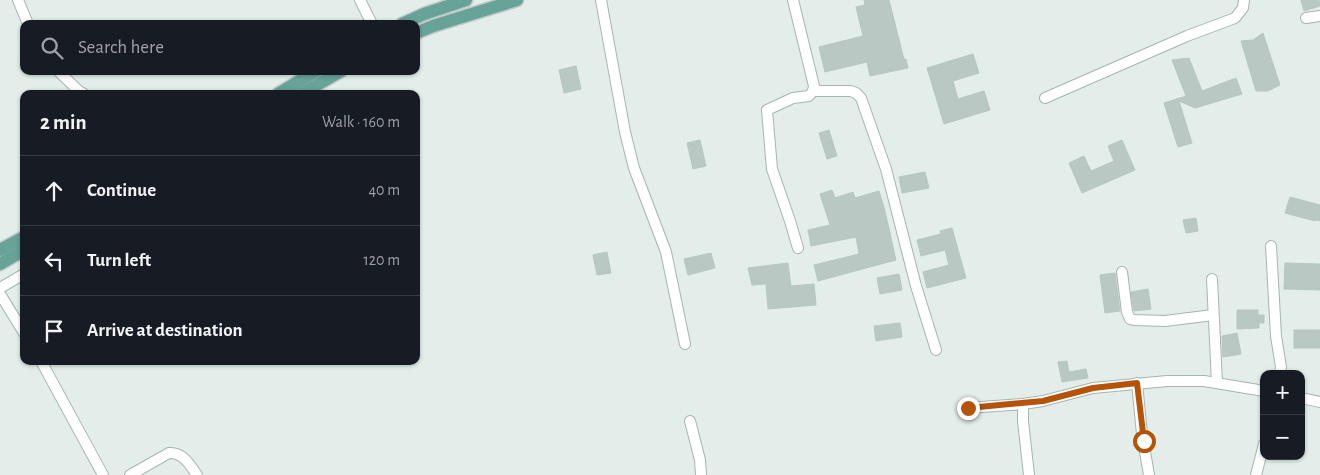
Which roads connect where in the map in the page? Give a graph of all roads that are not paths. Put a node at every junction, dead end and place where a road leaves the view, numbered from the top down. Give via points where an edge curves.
1 (18, 0) edge
2 (360, 0) edge
3 (465, 0) edge
4 (517, 0) edge
5 (602, 0) edge
6 (793, 0) edge
7 (1244, 0) edge
8 (1320, 16) edge
9 (1306, 18) dead end
10 (26, 20) edge
11 (370, 20) edge
12 (411, 20) edge
13 (420, 31) edge
14 (62, 75) edge
15 (309, 75) edge
16 (334, 75) edge
17 (79, 90) edge
18 (285, 90) edge
19 (308, 90) edge
20 (813, 91) junction
21 (1045, 98) dead end
22 (20, 240) edge
23 (1271, 246) dead end
24 (798, 248) dead end
25 (20, 251) edge
26 (1, 256) edge
27 (1122, 272) dead end
28 (20, 276) edge
29 (1212, 279) dead end
30 (0, 288) edge
31 (0, 294) edge
32 (1213, 315) junction
33 (20, 326) edge
34 (685, 344) dead end
35 (936, 350) dead end
36 (43, 365) edge
37 (1280, 370) edge
38 (1137, 383) junction
39 (1217, 383) junction
40 (1260, 390) edge
41 (1305, 399) edge
42 (1320, 402) edge
43 (1023, 404) junction
44 (968, 408) dead end
45 (690, 422) dead end
46 (1260, 460) edge
47 (103, 475) edge
48 (130, 475) edge
49 (197, 475) edge
50 (701, 475) edge
51 (1029, 475) edge
52 (1149, 475) edge
53 (1256, 475) edge

1 - 10 street
2 - 11 street
3 - 12 main road
4 - 13 main road
5 - 34 street via 625,132 634,168 666,252
6 - 20 street
7 - 21 street via 1243,8 1235,18
8 - 9 street
14 - 17 street
15 - 18 main road
16 - 19 main road
20 - 24 street via 809,96 793,98 767,110 772,169
20 - 35 street via 851,91 861,98 886,169
22 - 26 main road
23 - 37 street
25 - 26 main road
27 - 32 street via 1130,319 1165,321
28 - 30 street
29 - 32 street
31 - 33 street
32 - 39 street
36 - 47 street
38 - 39 street
38 - 43 street via 1093,388
38 - 52 street
39 - 40 street
41 - 42 street
43 - 44 street
43 - 51 street
45 - 50 street
46 - 53 street
48 - 49 street via 174,453 182,456

